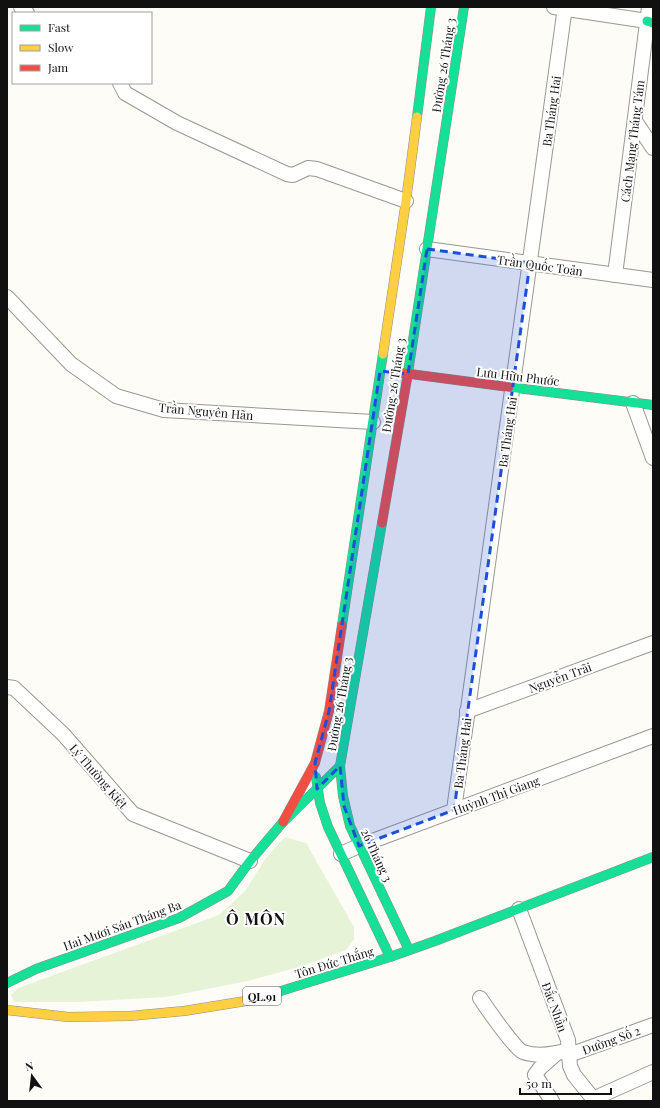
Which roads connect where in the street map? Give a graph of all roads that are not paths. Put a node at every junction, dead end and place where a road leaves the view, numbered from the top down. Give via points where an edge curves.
1 (431, 7) edge
2 (464, 7) edge
3 (562, 8) edge
4 (650, 17) edge
5 (120, 84) edge
6 (635, 121) junction
7 (653, 148) edge
8 (406, 201) junction
9 (427, 249) junction
10 (530, 263) junction
11 (615, 275) junction
12 (653, 280) edge
13 (7, 297) edge
14 (380, 371) junction
15 (408, 374) junction
16 (513, 387) junction
17 (633, 403) junction
18 (653, 405) edge
19 (373, 422) junction
20 (653, 458) edge
21 (653, 643) edge
22 (7, 687) edge
23 (467, 711) junction
24 (653, 736) edge
25 (315, 763) junction
26 (340, 766) junction
27 (317, 789) junction
28 (454, 810) junction
29 (300, 817) dead end
30 (283, 822) junction
31 (318, 822) dead end
32 (332, 836) junction
33 (359, 846) junction
34 (341, 854) junction
35 (653, 857) edge
36 (250, 861) junction
37 (519, 908) junction
38 (409, 950) junction
39 (390, 957) junction
40 (7, 984) edge
41 (480, 998) dead end
42 (7, 1010) edge
43 (653, 1025) edge
44 (565, 1053) junction
45 (653, 1072) edge
46 (594, 1100) edge
47 (552, 1101) edge

1 - 8 main road, Đường 26 Tháng 3
2 - 9 main road, Đường 26 Tháng 3
3 - 4 street
3 - 10 street, Ba Tháng Hai
4 - 6 street, Cách Mạng Tháng Tám
5 - 8 street via 125,93 177,123 287,174 293,175 308,168 317,169
6 - 7 street
6 - 11 street, Cách Mạng Tháng Tám
8 - 14 main road, Đường 26 Tháng 3
9 - 10 street, Trần Quốc Toản
9 - 15 main road, Đường 26 Tháng 3
10 - 11 street, Trần Quốc Toản
10 - 16 street, Ba Tháng Hai
11 - 12 street, Trần Quốc Toản
13 - 19 street, Trần Nguyên Hãn via 72,364 116,396 164,410
14 - 15 main road, Lưu Hữu Phước
14 - 19 main road, Đường 26 Tháng 3
15 - 16 main road, Lưu Hữu Phước
15 - 26 main road, Đường 26 Tháng 3
16 - 17 main road, Lưu Hữu Phước
16 - 23 street, Ba Tháng Hai
17 - 18 main road, Lưu Hữu Phước
17 - 20 street
19 - 25 main road, Đường 26 Tháng 3 via 329,712
21 - 23 street, Nguyễn Trãi
22 - 36 street, Lý Thường Kiệt via 14,688 63,734 133,814
23 - 28 street, Ba Tháng Hai
24 - 28 street, Huỳnh Thị Giang
25 - 27 main road
25 - 30 main road, Hai Mươi Sáu Tháng Ba
26 - 27 main road, Hai Mươi Sáu Tháng Ba
26 - 33 main road, 26 Tháng 3 via 344,806
27 - 30 main road, Hai Mươi Sáu Tháng Ba
27 - 32 main road
28 - 33 street, Huỳnh Thị Giang
29 - 30 main road
30 - 36 main road, Hai Mươi Sáu Tháng Ba
31 - 32 main road
32 - 34 main road
33 - 34 street, Huỳnh Thị Giang
33 - 38 main road, 26 Tháng 3
34 - 39 main road
35 - 37 main road, Tôn Đức Thắng / QL.91
36 - 40 main road, Hai Mươi Sáu Tháng Ba via 228,891 179,918 36,969
37 - 38 main road, Tôn Đức Thắng / QL.91
37 - 44 street, Đắc Nhẫn via 568,1040
38 - 39 main road, Tôn Đức Thắng / QL.91
39 - 42 main road, Tôn Đức Thắng / QL.91 via 251,1000 184,1010 130,1016 68,1017
41 - 44 street via 521,1051 534,1054
43 - 44 street, Đường Số 2
44 - 46 street, Đắc Nhẫn via 574,1075
44 - 47 street via 540,1068 536,1075
45 - 46 street

